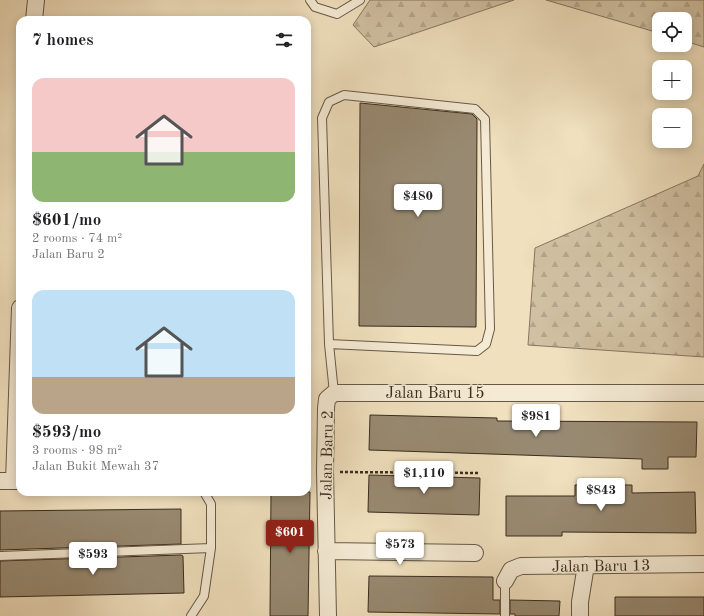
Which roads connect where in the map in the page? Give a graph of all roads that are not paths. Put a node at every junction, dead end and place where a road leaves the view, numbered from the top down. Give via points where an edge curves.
1 (36, 0) edge
2 (310, 0) edge
3 (360, 0) edge
4 (34, 16) edge
5 (329, 344) junction
6 (334, 393) junction
7 (704, 393) edge
8 (16, 425) edge
9 (11, 481) edge
10 (206, 496) edge
11 (211, 548) junction
12 (326, 551) junction
13 (474, 553) dead end
14 (0, 556) edge
15 (704, 564) edge
16 (586, 565) junction
17 (505, 581) joint
18 (191, 616) edge
19 (328, 616) edge
20 (505, 616) edge
21 (580, 616) edge

1 - 4 street
2 - 3 lane via 315,6 337,14
5 - 5 lane via 322,118 329,102 344,95 475,109 485,119 490,329 486,344 477,351
5 - 6 lane
6 - 7 street, Jalan Baru 15
6 - 12 street, Jalan Baru 2 via 327,399 326,408
8 - 9 street
10 - 11 lane via 211,504
11 - 14 lane
11 - 18 lane via 204,596
12 - 13 street
12 - 19 street, Jalan Baru 2
15 - 16 street, Jalan Baru 13
16 - 17 street, Jalan Baru 13 via 521,566 511,570
16 - 21 street
17 - 20 lane

